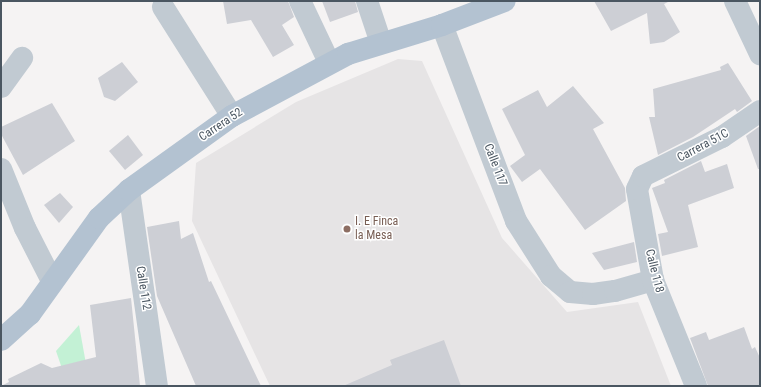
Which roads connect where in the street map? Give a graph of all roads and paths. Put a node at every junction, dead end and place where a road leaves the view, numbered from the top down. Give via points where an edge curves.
1 (300, 1) edge
2 (367, 1) edge
3 (505, 1) edge
4 (735, 1) edge
5 (163, 7) dead end
6 (442, 25) junction
7 (382, 43) junction
8 (760, 54) edge
9 (22, 58) dead end
10 (329, 62) junction
11 (1, 87) edge
12 (760, 111) edge
13 (232, 116) junction
14 (1, 169) edge
15 (643, 176) joint
16 (129, 190) junction
17 (653, 280) junction
18 (52, 281) junction
19 (1, 340) edge
20 (158, 386) edge
21 (696, 386) edge

1 - 10 street
2 - 7 street
3 - 6 main road, Carrera 52
4 - 8 street
5 - 13 street
6 - 7 main road, Carrera 52
6 - 17 street, Calle 117 via 516,221 551,276 570,292 593,294 615,291
7 - 10 main road, Carrera 52
9 - 11 street
10 - 13 main road, Carrera 52
12 - 15 street, Carrera 51C via 722,137
13 - 16 main road, Carrera 52
14 - 18 street via 24,228
15 - 17 street, Calle 118 via 637,189
16 - 18 main road, Carrera 52 via 99,218
16 - 20 street, Calle 112
17 - 21 street, Calle 118
18 - 19 main road, Carrera 52 via 30,314

